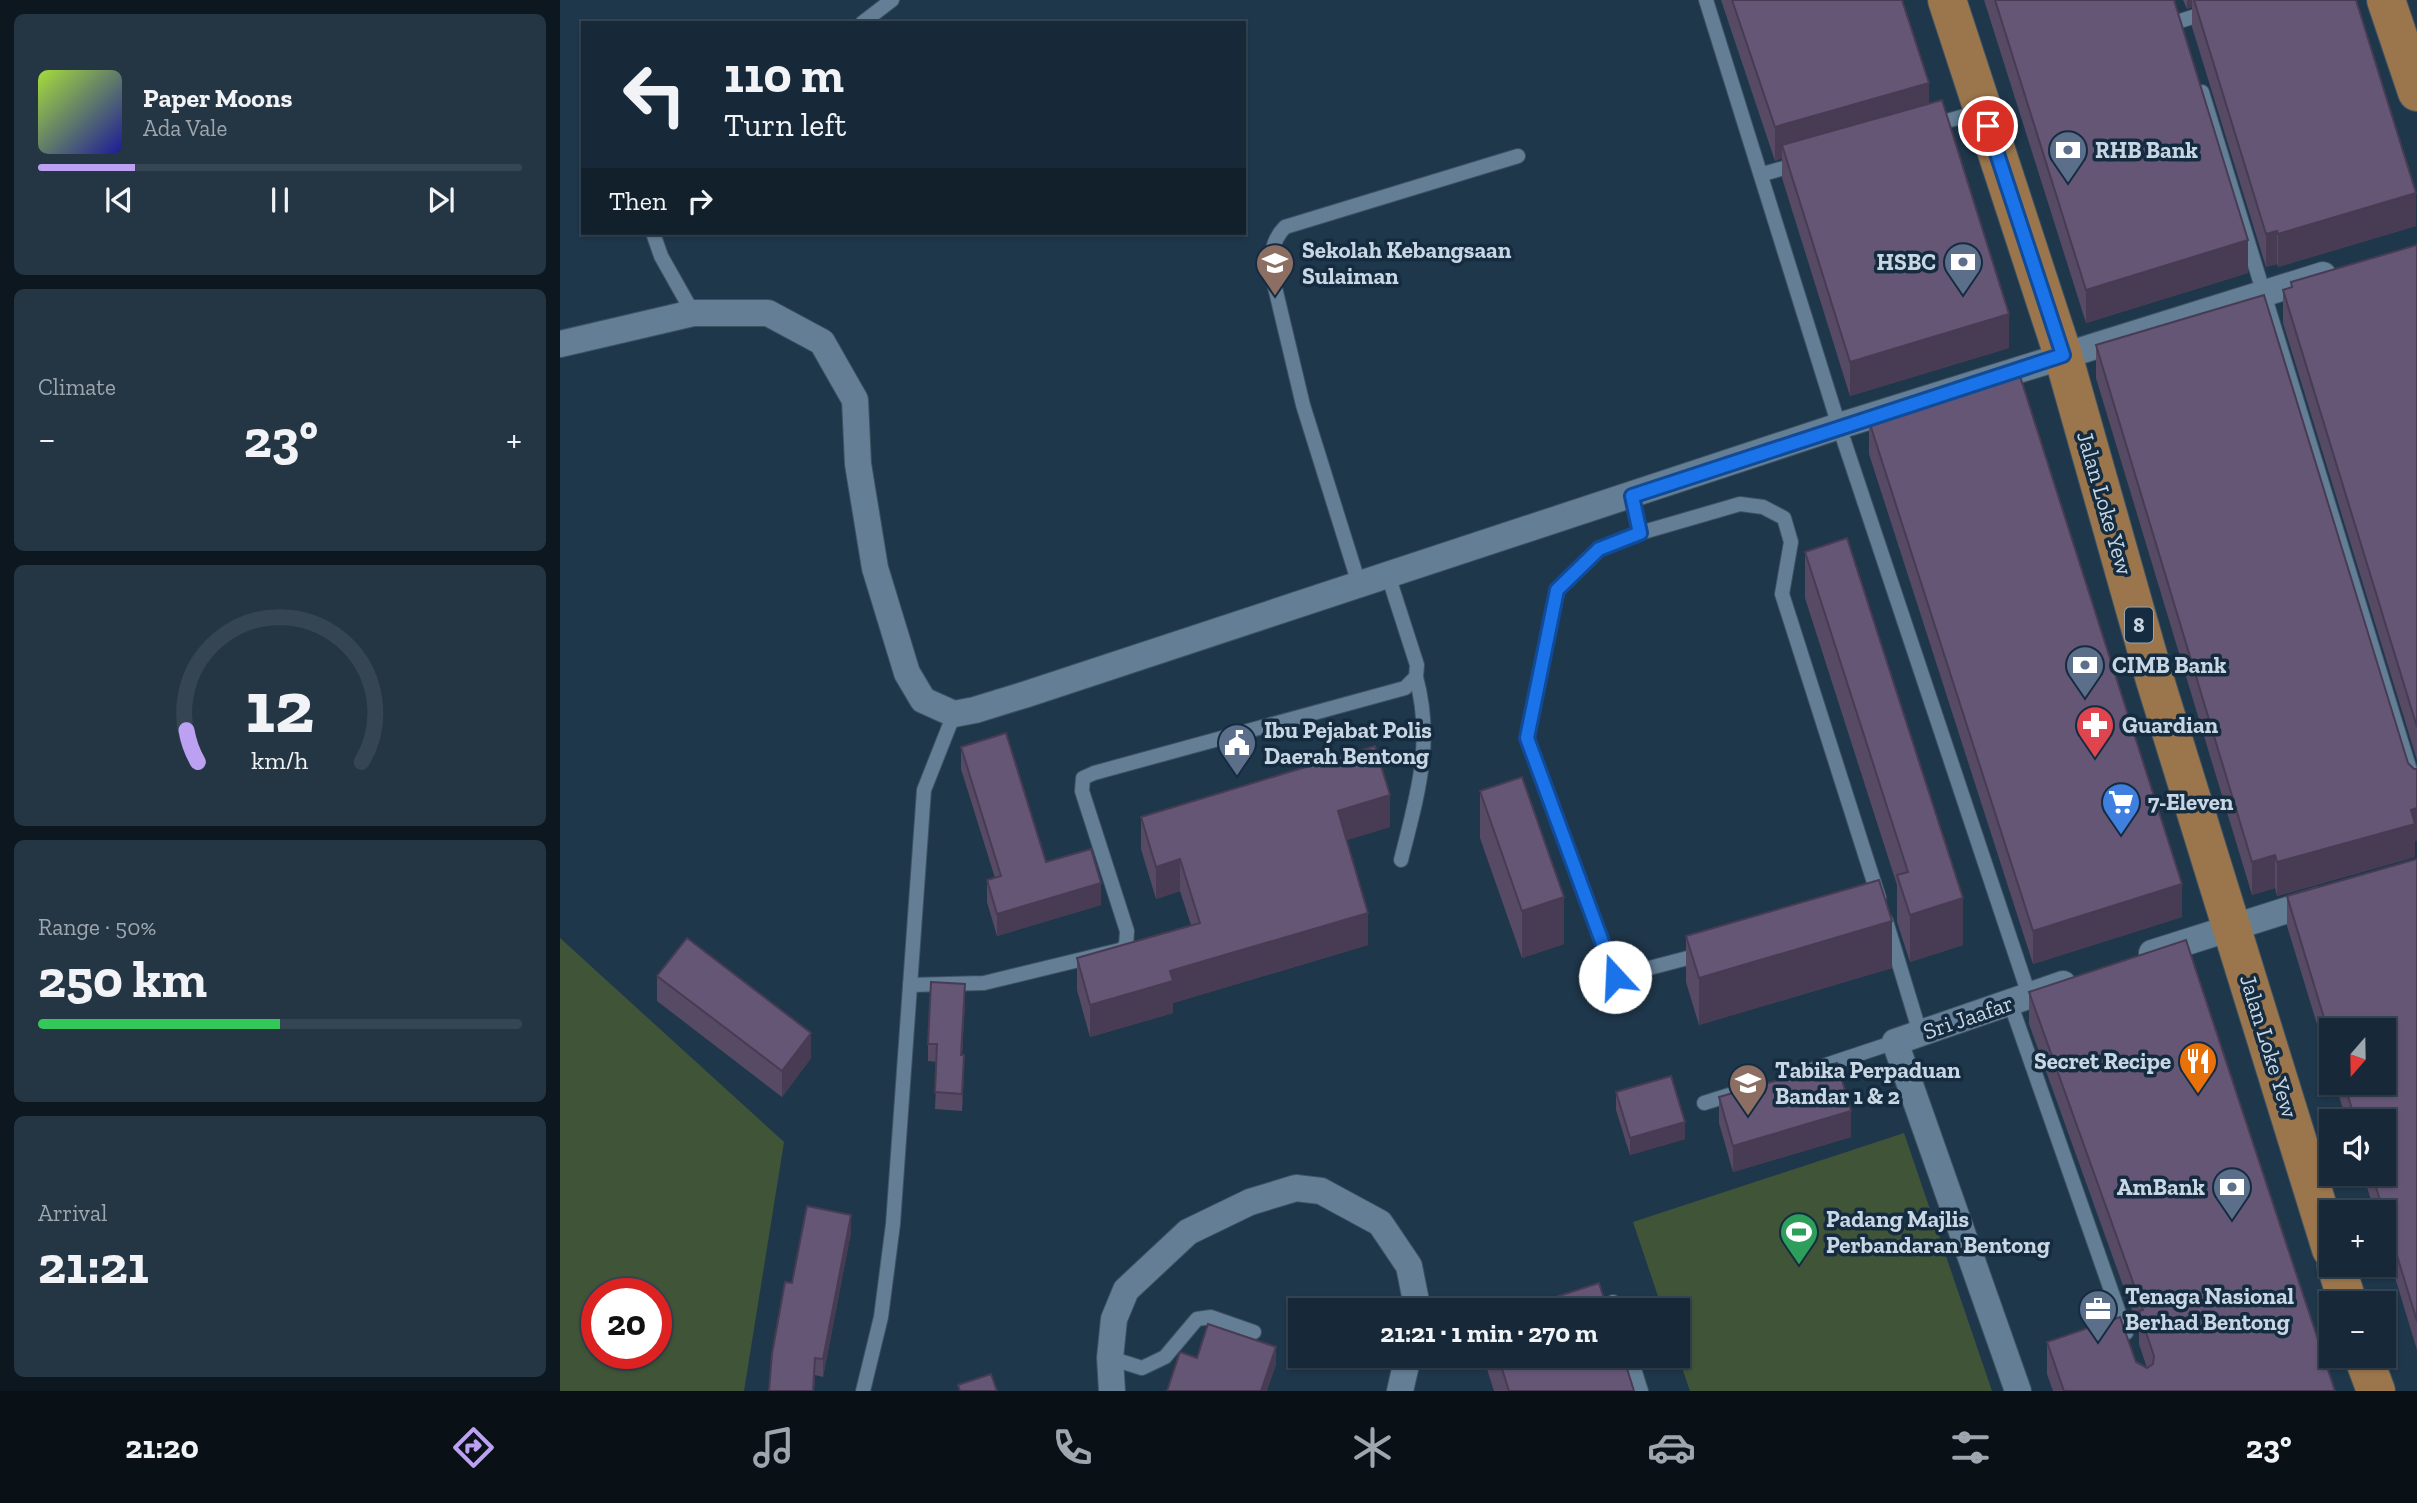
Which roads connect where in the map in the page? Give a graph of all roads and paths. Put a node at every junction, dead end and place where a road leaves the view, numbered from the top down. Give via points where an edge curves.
1 (892, 0) edge
2 (1706, 0) edge
3 (1947, 0) edge
4 (2246, 0) edge
5 (2386, 0) edge
6 (865, 21) edge
7 (2181, 22) edge
8 (2196, 73) edge
9 (2417, 92) edge
10 (1983, 111) junction
11 (1918, 129) edge
12 (1518, 156) dead end
13 (1815, 159) edge
14 (1763, 174) junction
15 (654, 235) edge
16 (2341, 270) edge
17 (2265, 294) junction
18 (692, 313) junction
19 (560, 344) edge
20 (2063, 355) junction
21 (1839, 426) junction
22 (1632, 496) junction
23 (1640, 533) junction
24 (1388, 575) junction
25 (1359, 584) junction
26 (1416, 677) junction
27 (954, 714) junction
28 (2417, 793) edge
29 (1401, 860) dead end
30 (2338, 895) edge
31 (2232, 925) junction
32 (1721, 949) edge
33 (2131, 960) edge
34 (2093, 973) edge
35 (910, 985) junction
36 (2020, 999) junction
37 (1908, 1038) junction
38 (1783, 1079) edge
39 (1757, 1087) edge
40 (1704, 1103) dead end
41 (2319, 1211) edge
42 (1415, 1298) edge
43 (1254, 1332) dead end
44 (2132, 1352) edge
45 (1110, 1358) junction
46 (1405, 1368) edge
47 (1634, 1368) edge
48 (863, 1391) edge
49 (1112, 1391) edge
50 (1400, 1391) edge
51 (1641, 1391) edge
52 (2018, 1391) edge

1 - 6 lane
2 - 14 lane
3 - 10 main road, Jalan Loke Yew / 8
4 - 7 lane
5 - 9 main road
8 - 17 lane
10 - 11 lane
10 - 20 main road, Jalan Loke Yew / 8
12 - 25 lane via 1285,227 1277,235 1271,258 1273,279 1303,405
13 - 14 lane
14 - 21 lane
15 - 18 lane
16 - 17 street
17 - 20 street
17 - 28 lane
18 - 19 street
18 - 27 street via 768,313 822,342 855,400 858,464 875,568 907,673 923,701
20 - 21 street
20 - 31 main road, Jalan Loke Yew / 8 via 2155,680
21 - 22 street
21 - 36 lane
22 - 23 lane
22 - 24 street
23 - 32 lane via 1599,549 1557,590 1527,738 1615,977
23 - 37 lane via 1740,504 1763,507 1784,518 1791,542 1782,594
24 - 25 street
24 - 26 lane via 1417,665
25 - 27 street
26 - 29 lane via 1425,708 1425,746 1422,778
26 - 35 lane via 1405,688 1087,775 1082,791 1127,931 1126,946 984,983
27 - 35 lane via 924,790
30 - 31 street
31 - 33 street
31 - 41 main road, Jalan Loke Yew / 8
34 - 36 street, Sri Jaafar
35 - 48 lane via 889,1264
36 - 37 street, Sri Jaafar
36 - 44 lane
37 - 38 lane
37 - 52 street, Sri Jaafar
39 - 40 lane
42 - 45 street via 1409,1266 1380,1223 1321,1191 1296,1188 1250,1202 1188,1232 1126,1290 1114,1319
43 - 45 lane via 1211,1317 1197,1319 1165,1357 1142,1368
45 - 49 street
46 - 50 street
47 - 51 lane

